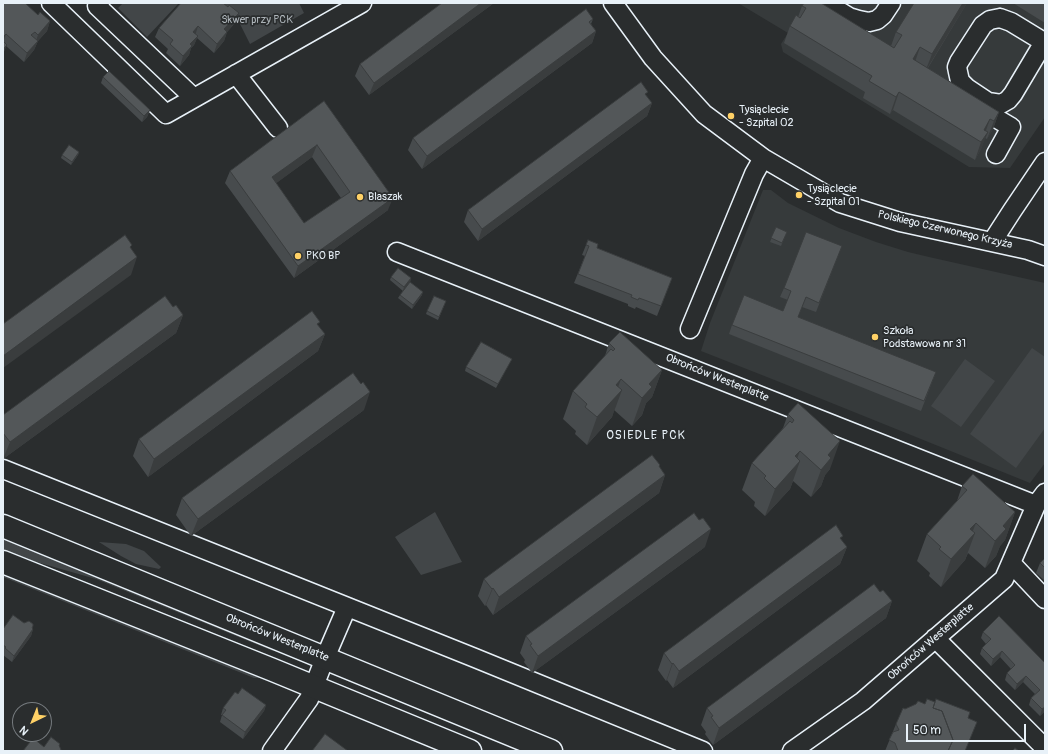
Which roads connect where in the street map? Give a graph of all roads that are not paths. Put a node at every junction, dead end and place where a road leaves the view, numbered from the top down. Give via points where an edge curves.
1 (51, 3) edge
2 (100, 3) edge
3 (362, 3) edge
4 (613, 3) edge
5 (891, 3) edge
6 (820, 5) edge
7 (860, 36) edge
8 (236, 74) junction
9 (946, 88) edge
10 (194, 98) junction
11 (997, 110) junction
12 (278, 128) dead end
13 (996, 154) dead end
14 (763, 158) junction
15 (1045, 162) edge
16 (992, 242) junction
17 (397, 252) dead end
18 (1045, 256) edge
19 (690, 330) dead end
20 (3, 469) edge
21 (1041, 499) edge
22 (3, 526) edge
23 (3, 562) edge
24 (1011, 563) junction
25 (1045, 599) edge
26 (347, 607) junction
27 (935, 638) junction
28 (325, 658) junction
29 (314, 687) junction
30 (1045, 748) edge
31 (272, 751) edge
32 (470, 751) edge
33 (551, 751) edge
34 (703, 751) edge
35 (792, 751) edge

1 - 10 street via 166,114
2 - 10 street via 97,6
3 - 8 street
4 - 14 street, Polskiego Czerwonego Krzyża via 653,58 704,114
5 - 6 street via 883,15 869,22
6 - 7 street
8 - 10 street
8 - 12 street
9 - 11 street
11 - 11 street via 1013,94 1044,42 1000,18 983,25 957,68 960,81 966,88
11 - 13 street via 1012,127
14 - 16 street, Polskiego Czerwonego Krzyża via 840,203 900,222
14 - 19 street via 754,174
15 - 16 street
16 - 18 street, Polskiego Czerwonego Krzyża
17 - 21 street, Obrońców Westerplatte
20 - 26 street
21 - 24 street, Obrońców Westerplatte
22 - 28 main road, Obrońców Westerplatte
23 - 29 main road
24 - 25 street
24 - 27 street, Obrońców Westerplatte via 1004,579
26 - 28 street
26 - 34 street
27 - 30 street
27 - 35 street, Obrońców Westerplatte via 863,701
28 - 29 street
28 - 33 main road, Obrońców Westerplatte
29 - 31 street via 309,699
29 - 32 main road

